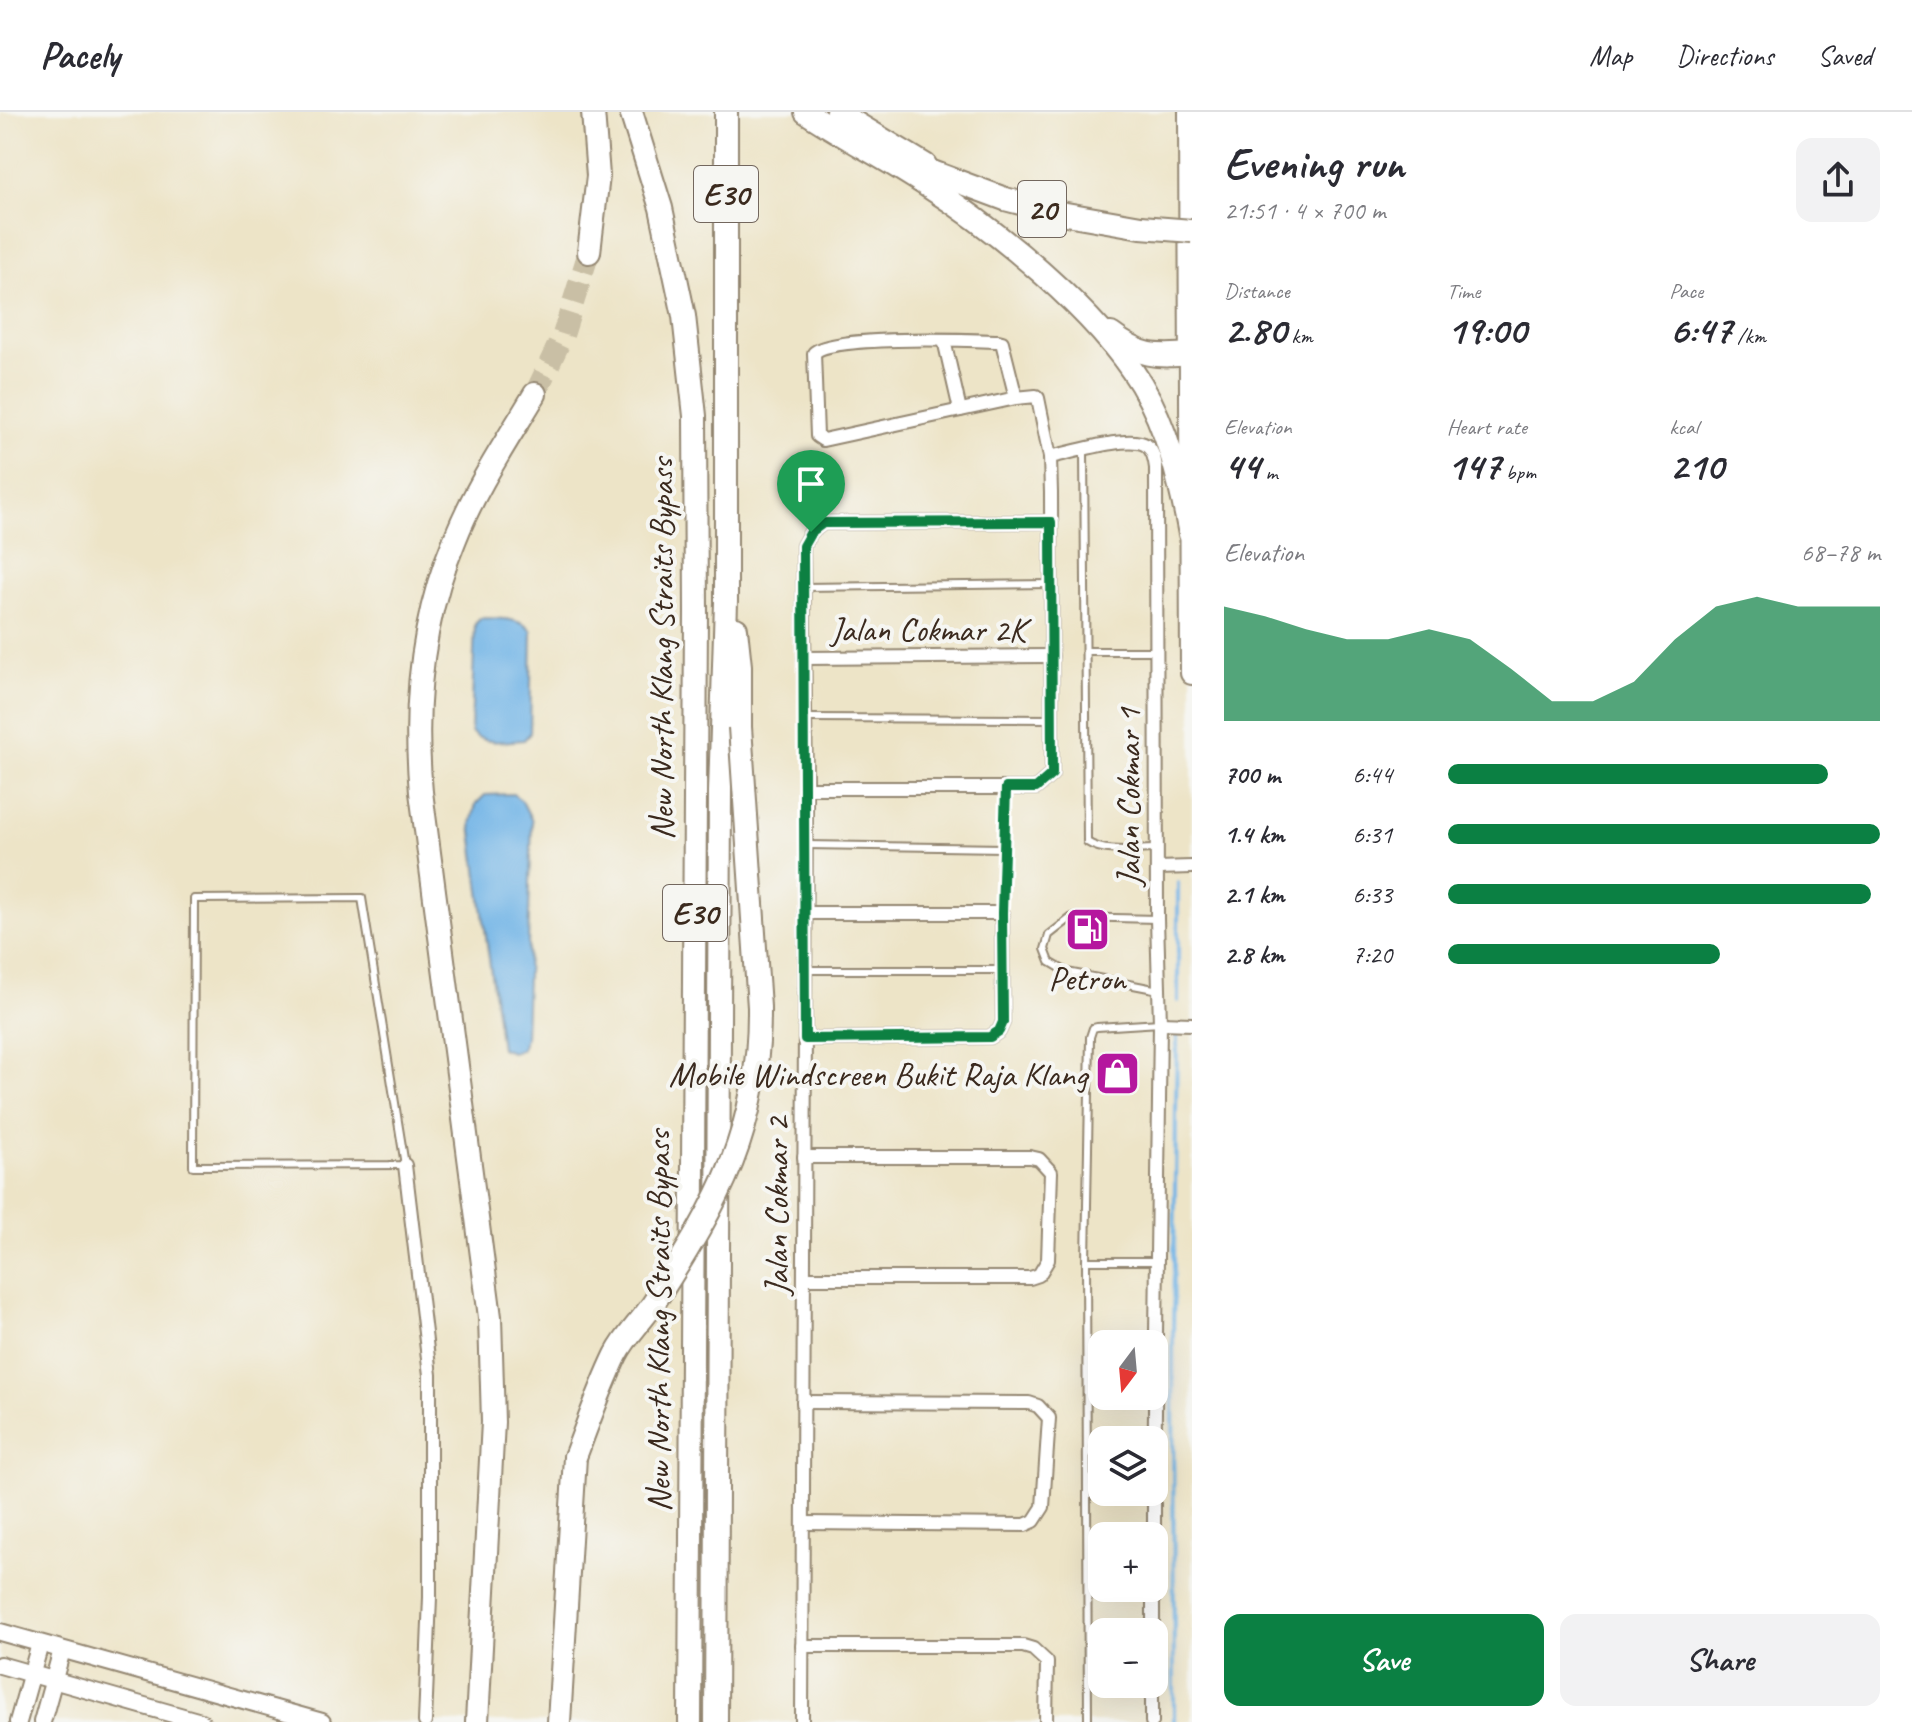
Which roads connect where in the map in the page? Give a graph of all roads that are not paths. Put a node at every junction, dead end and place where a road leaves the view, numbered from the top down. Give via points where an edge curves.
1 (593, 112) edge
2 (631, 112) edge
3 (726, 112) edge
4 (837, 112) edge
5 (1190, 112) edge
6 (808, 113) edge
7 (946, 177) junction
8 (1192, 231) edge
9 (589, 252) tunnel mouth
10 (1064, 295) junction
11 (944, 340) junction
12 (1191, 354) edge
13 (535, 394) tunnel mouth
14 (1016, 398) junction
15 (960, 410) junction
16 (1084, 450) junction
17 (1050, 457) junction
18 (1051, 522) junction
19 (1190, 534) edge
20 (1052, 584) junction
21 (803, 587) junction
22 (726, 602) junction
23 (1087, 651) junction
24 (1156, 651) junction
25 (1052, 656) junction
26 (804, 658) junction
27 (1192, 673) edge
28 (805, 718) junction
29 (1052, 719) junction
30 (806, 788) junction
31 (1006, 788) junction
32 (806, 845) junction
33 (1005, 848) junction
34 (1157, 849) junction
35 (1192, 867) edge
36 (1157, 868) junction
37 (805, 913) junction
38 (1002, 913) junction
39 (1157, 919) junction
40 (805, 970) junction
41 (1003, 970) junction
42 (1159, 990) junction
43 (1160, 1023) junction
44 (1192, 1024) edge
45 (805, 1039) junction
46 (804, 1157) junction
47 (405, 1165) junction
48 (1086, 1261) junction
49 (1156, 1261) junction
50 (804, 1278) junction
51 (803, 1402) junction
52 (1154, 1426) edge
53 (1087, 1452) joint
54 (803, 1523) junction
55 (0, 1632) edge
56 (40, 1644) junction
57 (802, 1646) junction
58 (62, 1650) junction
59 (0, 1665) edge
60 (32, 1674) junction
61 (54, 1680) junction
62 (1152, 1698) edge
63 (18, 1722) edge
64 (42, 1722) edge
65 (201, 1722) edge
66 (322, 1722) edge
67 (425, 1722) edge
68 (477, 1722) edge
69 (559, 1722) edge
70 (690, 1722) edge
71 (716, 1722) edge
72 (802, 1722) edge
73 (1046, 1722) edge
74 (1088, 1722) edge
75 (1152, 1722) edge

1 - 9 highway via 598,176
2 - 70 highway, New North Klang Straits Bypass / E30 via 661,208 684,316 695,416
3 - 22 highway, New North Klang Straits Bypass / E30
4 - 7 highway, 20
5 - 12 highway
6 - 7 highway, 20 via 875,149
6 - 10 highway via 963,210
7 - 8 highway, 20, bridge via 1055,212
10 - 12 highway via 1145,355
10 - 19 highway via 1141,384 1169,445
11 - 14 street via 1002,342
11 - 15 street
11 - 15 street via 849,342 816,350 817,436 823,440
12 - 19 highway
13 - 68 highway via 455,537 424,636 417,725 421,792 490,1317 493,1422
14 - 15 street
14 - 17 street via 1038,398
16 - 17 street, Jalan Cokmar 1
16 - 23 lane
16 - 24 street, Jalan Cokmar 1 via 1133,440 1154,455
17 - 18 street
18 - 20 street
18 - 21 street, Jalan Cokmar 2 via 823,523 803,546
19 - 27 highway
20 - 21 lane
20 - 25 street
21 - 26 street, Jalan Cokmar 2
22 - 69 highway, bridge via 739,635 759,1007 754,1091 722,1188 653,1304 617,1352 575,1457
22 - 71 highway, New North Klang Straits Bypass / E30 via 720,792
23 - 24 lane
23 - 34 lane via 1087,842 1098,848
24 - 34 street, Jalan Cokmar 1
25 - 26 street, Jalan Cokmar 2K
25 - 29 street
26 - 28 street, Jalan Cokmar 2
28 - 29 lane
28 - 30 street, Jalan Cokmar 2
29 - 31 street via 1052,774 1036,788
30 - 31 street
30 - 32 street, Jalan Cokmar 2
31 - 33 lane
32 - 33 lane
32 - 37 street, Jalan Cokmar 2
33 - 38 lane
34 - 36 street, Jalan Cokmar 1
35 - 36 street
36 - 39 street, Jalan Cokmar 1
37 - 38 street
37 - 40 street, Jalan Cokmar 2
38 - 41 street
39 - 42 street, Jalan Cokmar 1
39 - 42 lane via 1072,917 1049,935 1045,949 1050,962 1067,972
40 - 41 lane
40 - 45 street, Jalan Cokmar 2
41 - 45 street via 1003,1022 990,1037
42 - 43 street, Jalan Cokmar 1
43 - 44 street
43 - 48 lane via 1107,1025 1091,1031
43 - 49 street, Jalan Cokmar 1
45 - 46 street, Jalan Cokmar 2
46 - 50 street, Jalan Cokmar 2
46 - 50 street via 1030,1157 1051,1172 1048,1260 1039,1275
47 - 47 lane via 193,1166 194,899 362,898
47 - 67 street via 430,1375
48 - 49 lane
48 - 53 lane
49 - 52 street, Jalan Cokmar 1
50 - 51 street, Jalan Cokmar 2
51 - 54 street, Jalan Cokmar 2
51 - 54 street via 1029,1403 1049,1418 1043,1507 1025,1525
53 - 74 lane
54 - 57 street, Jalan Cokmar 2
55 - 56 street
56 - 58 street
56 - 60 street
57 - 72 street, Jalan Cokmar 2
57 - 73 street via 1033,1649 1047,1662
58 - 61 street
58 - 66 street
59 - 60 street
60 - 61 street
60 - 63 street
61 - 64 street
61 - 65 street
62 - 75 street

